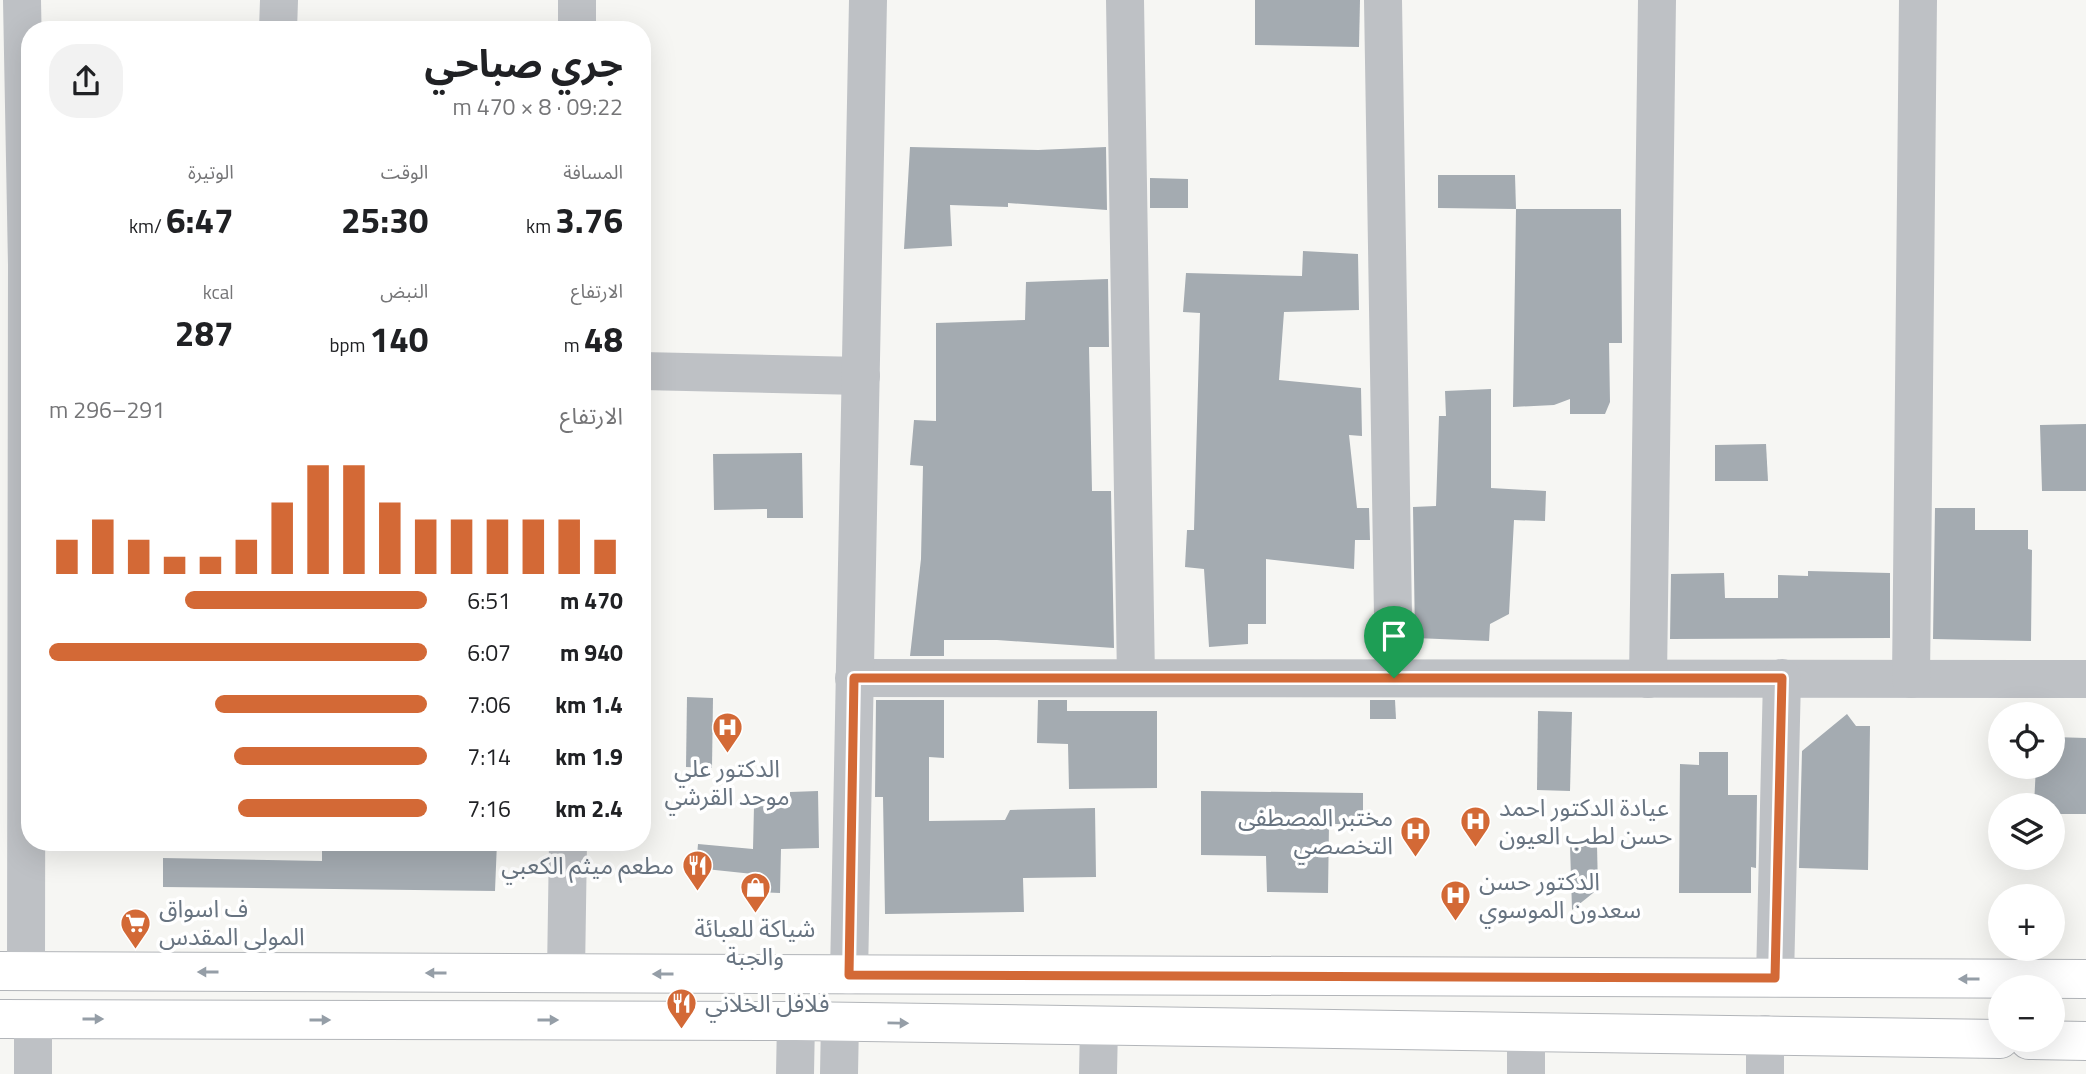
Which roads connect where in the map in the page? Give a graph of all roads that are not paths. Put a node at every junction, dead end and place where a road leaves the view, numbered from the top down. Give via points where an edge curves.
1 (22, 0) edge
2 (279, 0) edge
3 (577, 0) edge
4 (868, 0) edge
5 (1125, 0) edge
6 (1383, 0) edge
7 (1657, 0) edge
8 (1918, 0) edge
9 (21, 21) edge
10 (278, 21) edge
11 (577, 21) edge
12 (21, 29) edge
13 (13, 265) edge
14 (651, 371) edge
15 (861, 376) junction
16 (13, 535) edge
17 (21, 644) edge
18 (854, 678) junction
19 (1136, 678) junction
20 (1394, 678) junction
21 (1782, 678) junction
22 (1648, 679) junction
23 (1911, 679) junction
24 (2086, 679) edge
25 (21, 761) edge
26 (13, 787) edge
27 (568, 851) edge
28 (13, 971) edge
29 (566, 973) junction
30 (849, 975) junction
31 (1515, 977) junction
32 (1694, 978) junction
33 (1775, 978) junction
34 (2086, 979) edge
35 (16, 1019) edge
36 (796, 1021) junction
37 (840, 1022) junction
38 (1099, 1026) junction
39 (1519, 1032) junction
40 (1685, 1033) junction
41 (1765, 1034) junction
42 (1988, 1039) edge
43 (2065, 1041) edge
44 (2086, 1041) edge
45 (33, 1074) edge
46 (795, 1074) edge
47 (839, 1074) edge
48 (1098, 1074) edge
49 (1526, 1074) edge
50 (1765, 1074) edge

1 - 9 street
2 - 10 street
3 - 11 street
4 - 15 street
5 - 19 street
6 - 20 street
7 - 22 street
8 - 23 street
12 - 13 street
13 - 16 street
14 - 15 street
15 - 18 street
16 - 17 street
18 - 19 street
18 - 30 street
19 - 20 street
20 - 22 street
21 - 22 street
21 - 23 street
21 - 33 street
23 - 24 street
25 - 26 street
26 - 28 street
27 - 29 street
29 -> 28 main road
30 -> 29 main road
30 - 31 main road
31 - 32 main road
31 - 39 main road via 1530,988 1534,999
32 - 33 main road
32 - 40 main road via 1678,988 1668,1009 1671,1021
34 -> 33 main road
35 -> 36 main road
35 - 45 street
36 - 37 main road
36 - 46 street
37 -> 38 main road
37 - 47 street
38 - 39 main road
38 - 48 street
39 - 40 main road
39 - 49 street
40 - 41 main road
41 - 42 main road
41 - 50 street
43 - 44 main road

